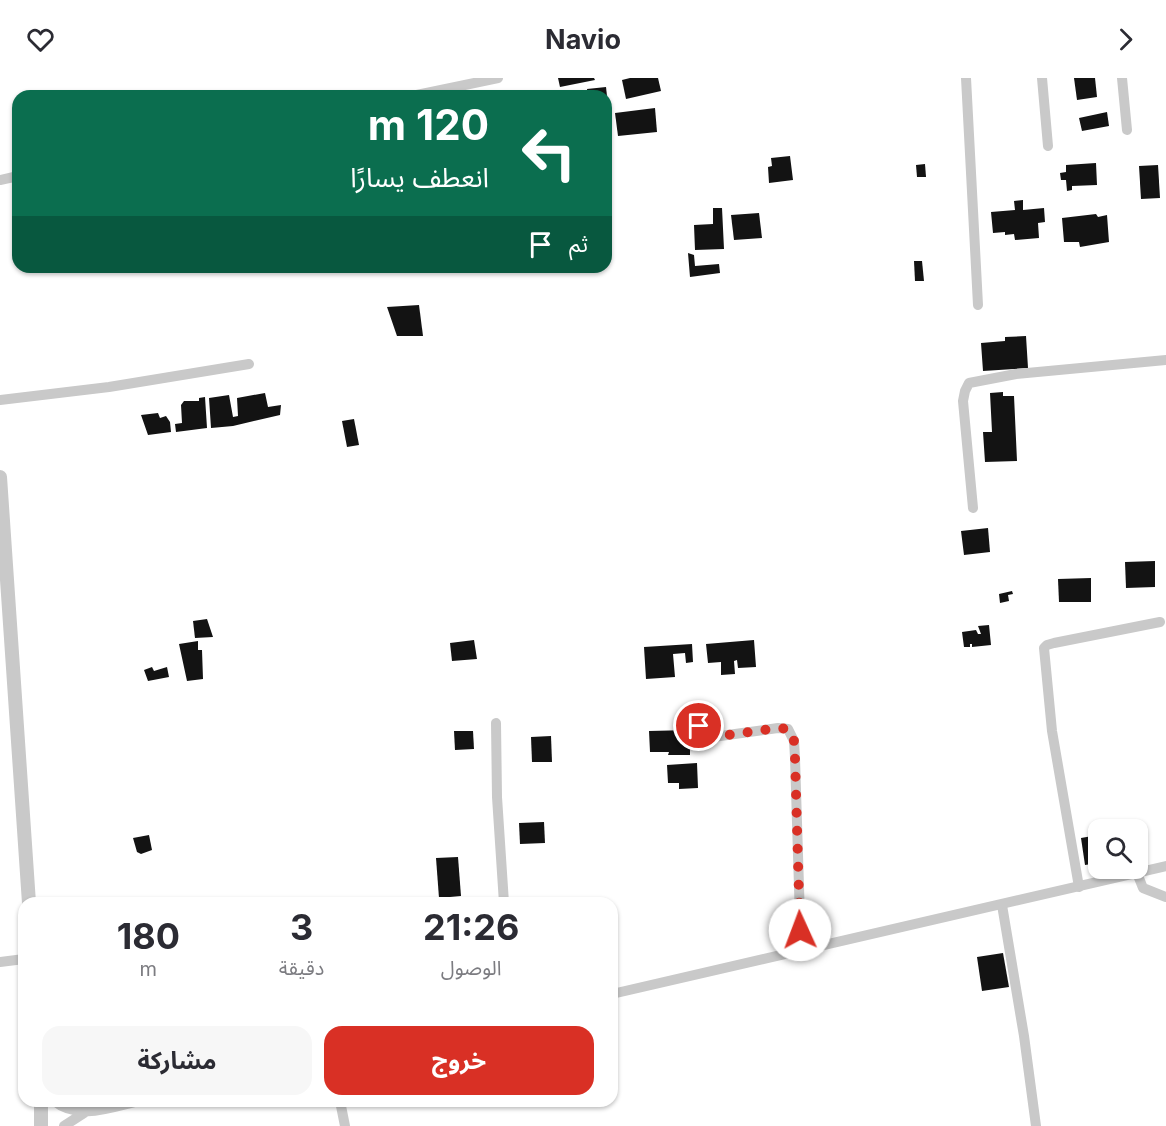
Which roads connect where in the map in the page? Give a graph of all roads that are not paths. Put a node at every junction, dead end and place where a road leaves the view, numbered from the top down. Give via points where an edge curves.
1 (498, 78) edge
2 (966, 78) edge
3 (1042, 78) edge
4 (1122, 78) edge
5 (441, 90) edge
6 (1127, 130) dead end
7 (1048, 146) dead end
8 (978, 305) dead end
9 (1166, 360) edge
10 (249, 364) dead end
11 (0, 400) edge
12 (0, 477) edge
13 (973, 508) dead end
14 (1160, 622) dead end
15 (496, 723) dead end
16 (699, 726) dead end
17 (1166, 866) edge
18 (1148, 870) edge
19 (1112, 879) edge
20 (1139, 879) edge
21 (1079, 887) junction
22 (29, 897) edge
23 (504, 897) edge
24 (1166, 897) edge
25 (1002, 905) junction
26 (801, 951) junction
27 (18, 960) edge
28 (0, 962) edge
29 (618, 993) edge
30 (41, 1107) edge
31 (65, 1107) edge
32 (112, 1107) edge
33 (341, 1107) edge
34 (84, 1113) junction
35 (42, 1126) edge
36 (64, 1126) edge
37 (345, 1126) edge
38 (1036, 1126) edge

1 - 5 street
2 - 8 street
3 - 7 street
4 - 6 street
9 - 13 street via 1016,374 969,383 963,401
10 - 11 street
12 - 22 street
14 - 21 street via 1044,648 1052,731
15 - 23 street
16 - 26 street via 705,735 713,737 778,728 791,733
17 - 18 street
19 - 21 street
20 - 24 street via 1143,888
21 - 25 street
25 - 26 street
25 - 38 street
26 - 29 street
27 - 28 street
30 - 35 street
31 - 34 street
32 - 34 street
33 - 37 street
34 - 36 street

